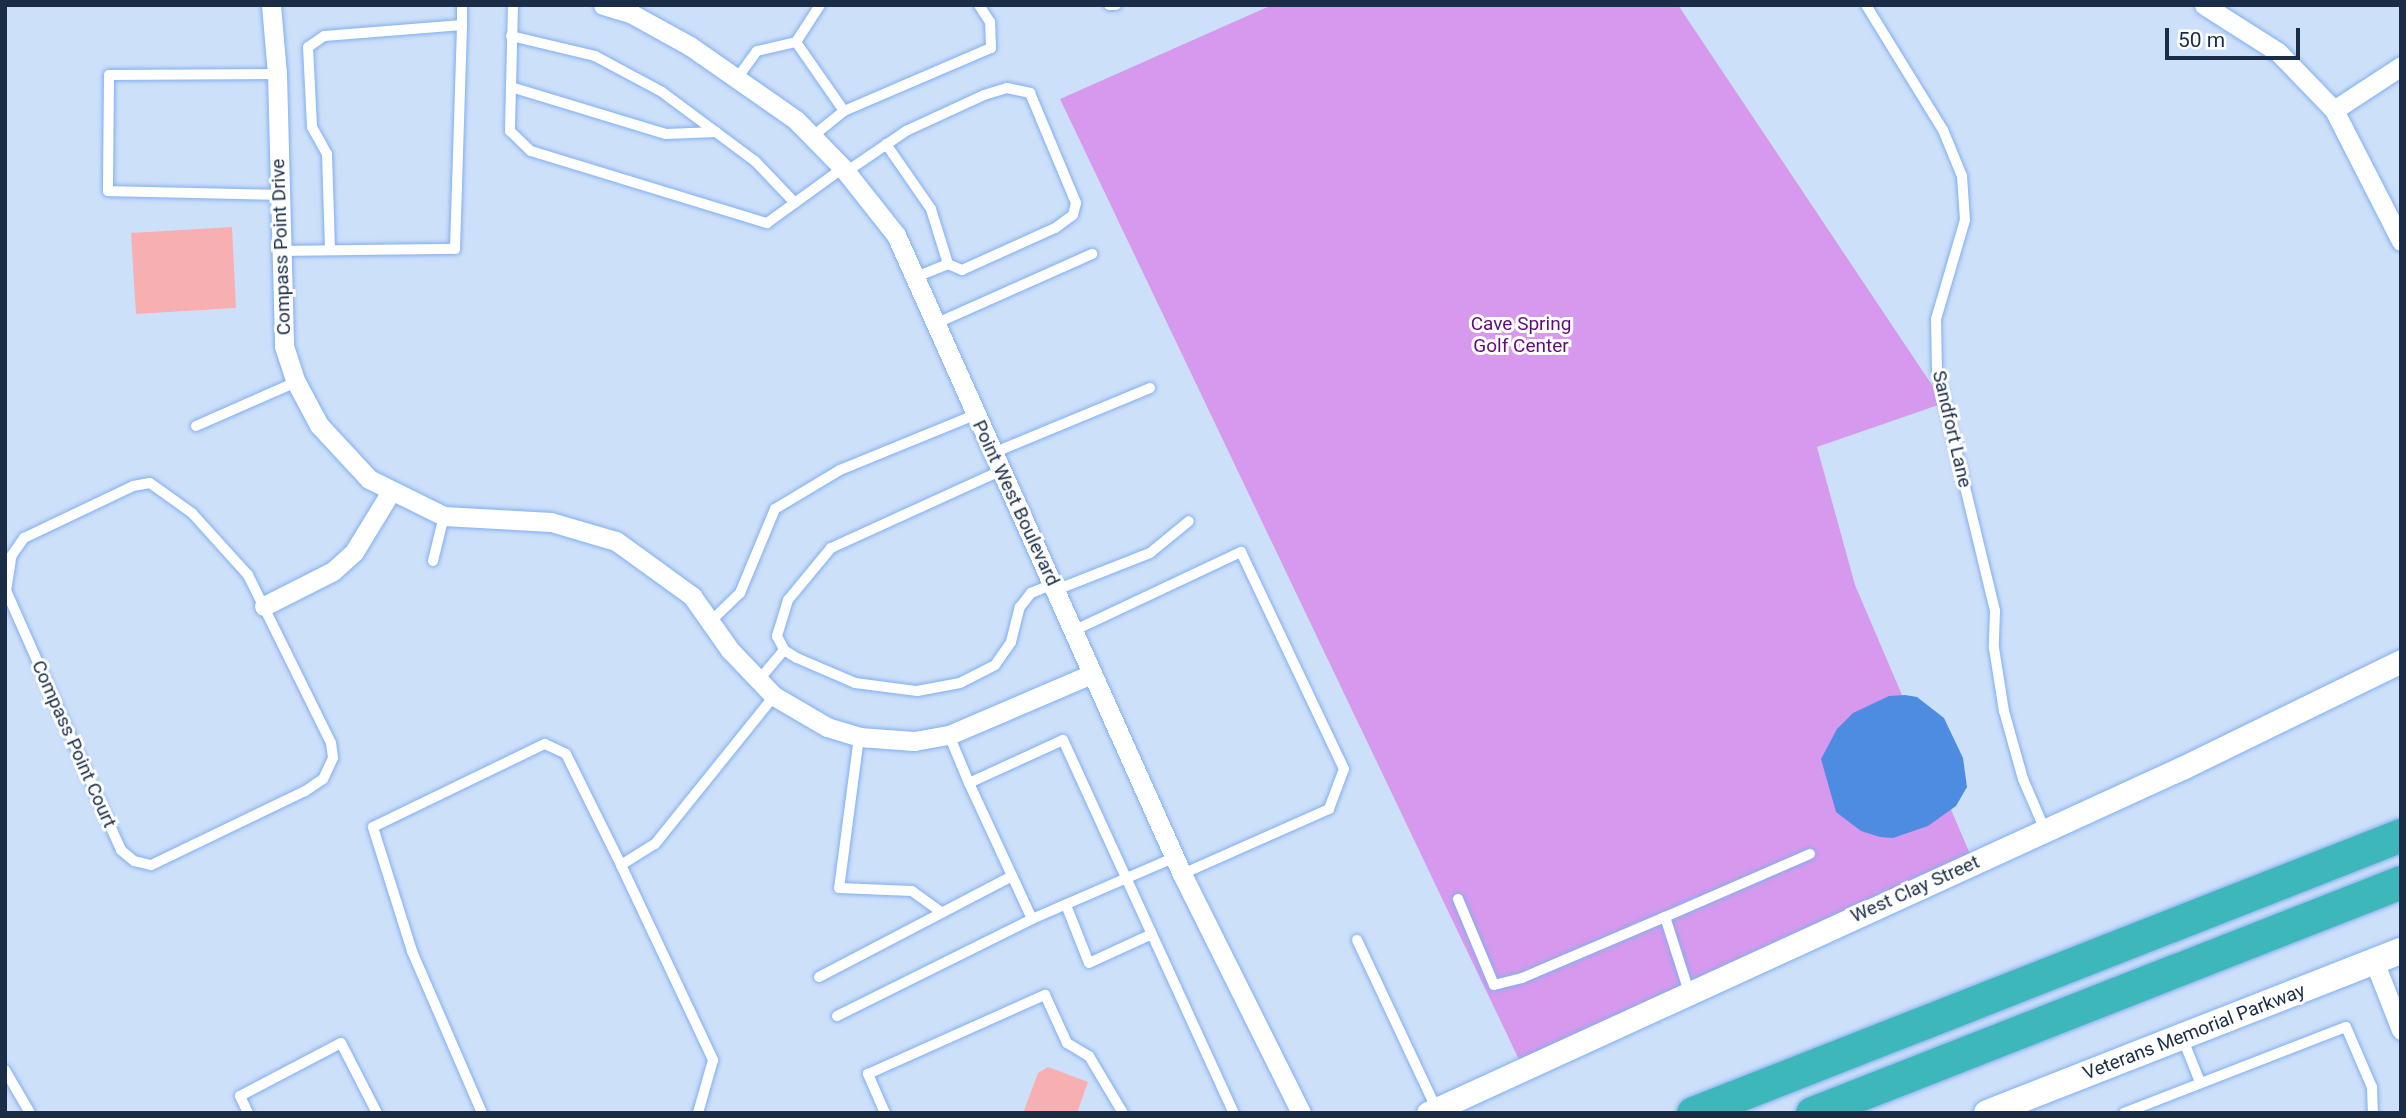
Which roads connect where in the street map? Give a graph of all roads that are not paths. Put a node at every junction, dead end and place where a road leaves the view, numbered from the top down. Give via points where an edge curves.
1 (271, 5) edge
2 (462, 5) edge
3 (513, 5) edge
4 (603, 5) edge
5 (820, 5) edge
6 (979, 5) edge
7 (1109, 5) edge
8 (1116, 5) edge
9 (1866, 5) edge
10 (2204, 5) edge
11 (462, 24) junction
12 (511, 36) junction
13 (796, 43) junction
14 (2401, 66) edge
15 (277, 74) junction
16 (738, 77) junction
17 (511, 86) junction
18 (2334, 110) junction
19 (844, 111) junction
20 (716, 132) junction
21 (813, 136) junction
22 (886, 144) junction
23 (844, 170) junction
24 (279, 195) junction
25 (795, 203) junction
26 (2401, 241) edge
27 (330, 247) junction
28 (281, 251) junction
29 (1093, 254) dead end
30 (948, 264) junction
31 (916, 277) junction
32 (937, 323) junction
33 (296, 382) junction
34 (1150, 388) dead end
35 (975, 415) junction
36 (196, 426) dead end
37 (992, 453) junction
38 (1000, 471) junction
39 (390, 493) junction
40 (444, 516) junction
41 (1189, 522) dead end
42 (433, 561) dead end
43 (1054, 587) junction
44 (264, 606) junction
45 (711, 621) junction
46 (1073, 631) junction
47 (785, 650) junction
48 (2401, 662) edge
49 (1091, 674) junction
50 (758, 681) junction
51 (774, 696) junction
52 (949, 735) junction
53 (859, 737) junction
54 (969, 783) junction
55 (2045, 830) junction
56 (2401, 835) edge
57 (1810, 854) dead end
58 (621, 865) junction
59 (1179, 865) junction
60 (1012, 876) junction
61 (1127, 879) junction
62 (2401, 882) edge
63 (1458, 899) dead end
64 (1066, 905) junction
65 (942, 913) junction
66 (1665, 917) junction
67 (1032, 919) junction
68 (1152, 934) junction
69 (1357, 940) dead end
70 (2401, 951) edge
71 (2374, 961) junction
72 (819, 977) dead end
73 (1690, 992) junction
74 (837, 1016) dead end
75 (2401, 1030) edge
76 (2182, 1036) junction
77 (5, 1070) edge
78 (2200, 1082) junction
79 (1432, 1111) edge
80 (30, 1113) edge
81 (248, 1113) edge
82 (377, 1113) edge
83 (482, 1113) edge
84 (698, 1113) edge
85 (885, 1113) edge
86 (1123, 1113) edge
87 (1234, 1113) edge
88 (1301, 1113) edge
89 (1693, 1113) edge
90 (1812, 1113) edge
91 (1987, 1113) edge
92 (2124, 1113) edge
93 (2373, 1113) edge

1 - 15 street, Compass Point Drive
2 - 11 lane
3 - 12 lane
4 - 16 street, Point West Boulevard via 632,14
5 - 13 lane
6 - 19 lane via 990,22 991,48
7 - 8 lane
9 - 55 lane, Sandfort Lane via 1943,130 1962,176 1965,220 1936,318 1937,371 1995,611 1994,648 2004,711 2023,779
10 - 18 street via 2278,52
11 - 27 lane via 455,249
11 - 27 lane via 324,36 308,47 312,128 327,155
12 - 17 lane
12 - 20 lane via 595,57 662,92
13 - 16 lane via 757,51
13 - 19 lane
14 - 18 street
15 - 24 street, Compass Point Drive
15 - 24 lane via 109,75 108,191
16 - 21 street, Point West Boulevard
17 - 20 lane via 666,134
17 - 25 lane via 510,131 531,151 767,223
18 - 26 street
19 - 21 lane
20 - 25 lane via 755,161
21 - 23 street, Point West Boulevard
22 - 23 lane
22 - 30 lane via 932,209
22 - 30 lane via 984,94 1007,88 1030,93 1076,203 1073,215 1055,229 962,270
23 - 25 lane
23 - 31 street, Point West Boulevard via 896,235
24 - 28 street, Compass Point Drive
27 - 28 lane
28 - 33 street, Compass Point Drive via 284,346
29 - 32 lane
30 - 31 lane
31 - 32 street, Point West Boulevard
32 - 35 street, Point West Boulevard
33 - 36 lane
33 - 39 street, Compass Point Drive via 319,425 346,457
34 - 37 lane
35 - 37 street, Point West Boulevard
35 - 45 lane via 840,470 775,509 740,593
37 - 38 street, Point West Boulevard
38 - 43 street, Point West Boulevard
38 - 47 lane via 831,548 788,600 777,636
39 - 40 street, Compass Point Drive
39 - 44 street via 354,552 332,571
40 - 42 lane
40 - 45 street, Compass Point Drive via 551,522 616,541 692,596
41 - 43 lane via 1150,554
43 - 46 street, Point West Boulevard
43 - 47 lane via 1031,593 1020,607 1011,642 995,665 960,683 917,691 855,683
44 - 44 lane, Compass Point Court via 248,575 222,544 192,513 150,483 133,486 24,538 12,555 6,591 121,850 134,861 151,865 323,779 333,758 331,743
45 - 50 street, Compass Point Drive
46 - 49 street, Point West Boulevard
46 - 59 lane via 1241,552 1344,769 1329,809
47 - 50 lane
48 - 55 street, West Clay Street
49 - 52 street, Compass Point Drive
49 - 59 street, Point West Boulevard
50 - 51 street, Compass Point Drive
51 - 53 street, Compass Point Drive via 827,727
51 - 58 lane via 655,844
52 - 53 street, Compass Point Drive via 914,741
52 - 54 lane
53 - 65 lane via 839,888 912,891
54 - 60 lane
54 - 61 lane via 1063,740
55 - 73 street, West Clay Street
56 - 89 highway
57 - 66 lane
58 - 83 lane via 566,754 545,744 373,827 412,951
58 - 84 lane via 713,1060
59 - 61 lane
59 - 88 street, Point West Boulevard
60 - 65 lane
60 - 67 lane
61 - 64 lane
61 - 68 lane
62 - 90 highway
63 - 66 lane via 1494,985 1522,978
64 - 67 lane
64 - 68 lane via 1089,963
65 - 72 lane
66 - 73 lane
67 - 74 lane
68 - 87 lane
69 - 79 lane
70 - 71 main road, Veterans Memorial Parkway
71 - 75 street
71 - 76 main road, Veterans Memorial Parkway
73 - 79 street, West Clay Street
76 - 78 lane
76 - 91 main road, Veterans Memorial Parkway
77 - 80 lane
78 - 92 lane
78 - 93 lane via 2346,1027 2372,1087
81 - 82 lane via 240,1096 341,1043
85 - 86 lane via 868,1074 1045,995 1067,1043 1088,1056

